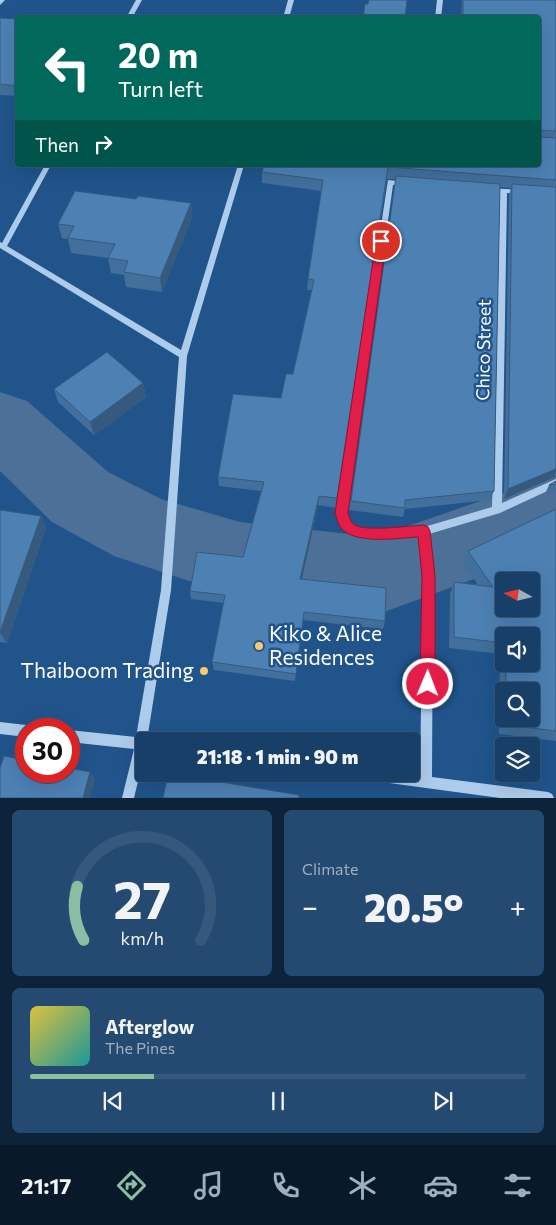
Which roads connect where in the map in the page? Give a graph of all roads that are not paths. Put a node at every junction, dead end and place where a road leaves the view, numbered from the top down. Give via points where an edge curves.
1 (139, 0) edge
2 (291, 0) edge
3 (440, 0) edge
4 (131, 15) edge
5 (287, 15) edge
6 (438, 15) edge
7 (47, 167) edge
8 (240, 167) edge
9 (418, 185) edge
10 (484, 190) edge
11 (503, 191) junction
12 (530, 193) edge
13 (2, 246) edge
14 (184, 356) junction
15 (556, 483) edge
16 (497, 510) junction
17 (424, 531) junction
18 (0, 728) edge
19 (15, 730) edge
20 (145, 732) edge
21 (80, 737) edge
22 (135, 743) edge
23 (135, 773) edge
24 (420, 781) edge
25 (426, 782) junction
26 (128, 798) edge
27 (548, 798) edge

1 - 4 street
2 - 5 street
3 - 6 street
7 - 13 street
8 - 14 street
9 - 17 street via 390,182 342,513 345,524 354,531
10 - 11 street
11 - 12 street
11 - 16 street, Chico Street
13 - 14 street
14 - 20 street via 166,590
15 - 16 street
16 - 17 street
17 - 25 street via 428,576
18 - 19 street
21 - 22 street
23 - 26 street
24 - 25 street
25 - 27 street

